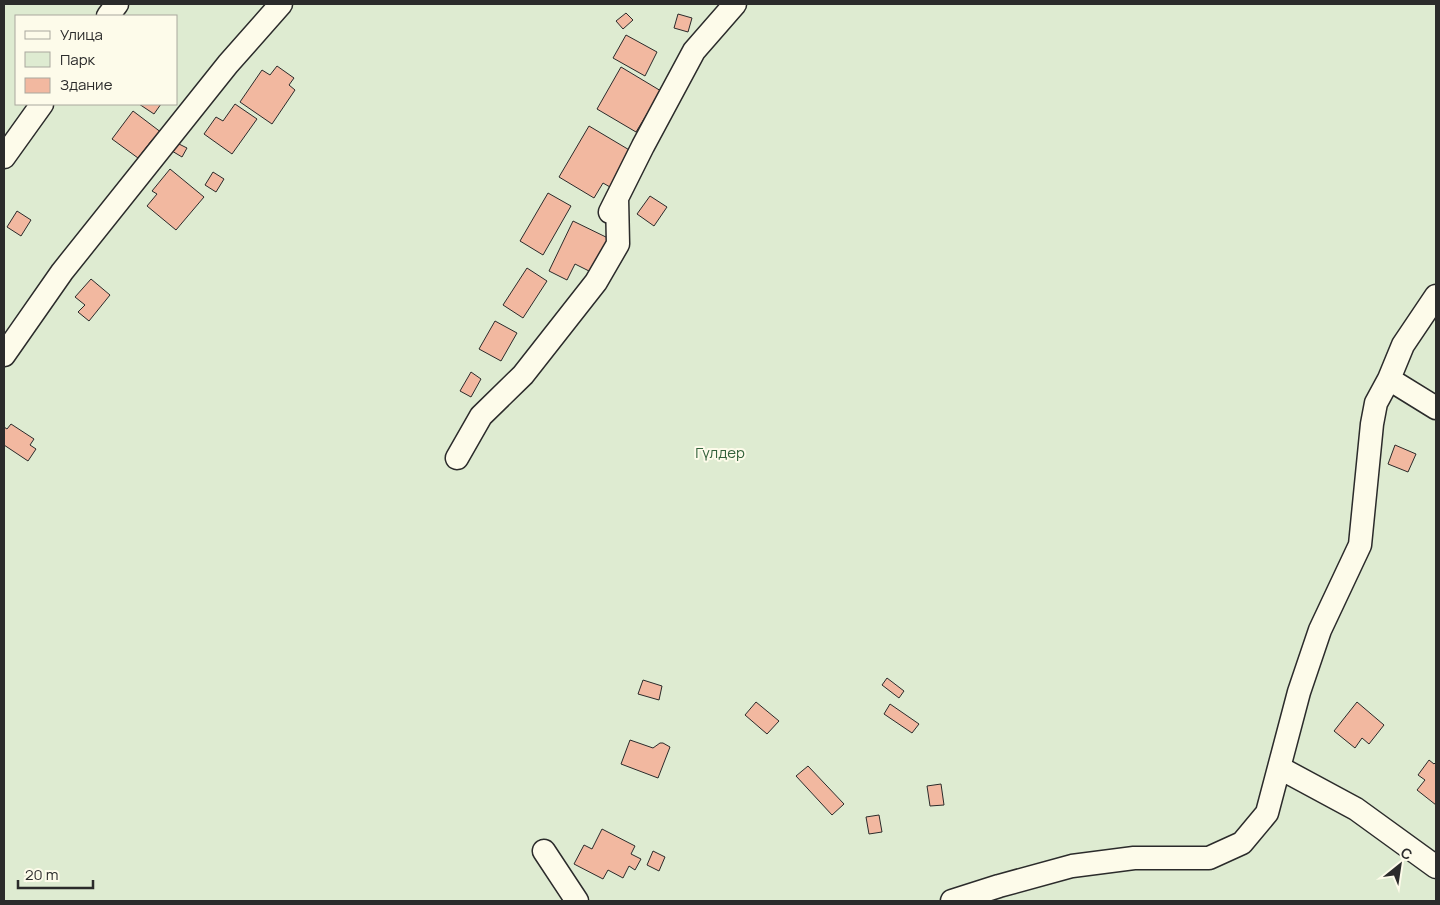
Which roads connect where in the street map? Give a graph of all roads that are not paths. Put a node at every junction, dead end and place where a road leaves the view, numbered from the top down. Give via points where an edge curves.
1 (117, 4) edge
2 (281, 4) edge
3 (735, 4) edge
4 (109, 15) edge
5 (41, 105) edge
6 (4, 157) edge
7 (1436, 296) edge
8 (4, 355) edge
9 (1389, 379) junction
10 (1436, 408) edge
11 (457, 458) dead end
12 (1280, 768) junction
13 (544, 852) dead end
14 (1436, 867) edge
15 (577, 901) edge
16 (952, 901) edge

1 - 4 street
2 - 8 street via 228,64 62,272
3 - 11 street via 694,51 643,146 612,208 618,244 596,282 523,375 481,416
5 - 6 street
7 - 9 street via 1403,345
9 - 10 street
9 - 12 street via 1376,403 1373,417 1360,545 1320,630 1299,692
12 - 14 street via 1356,809
12 - 16 street via 1267,812 1242,843 1209,858 1134,858 1072,866
13 - 15 street

